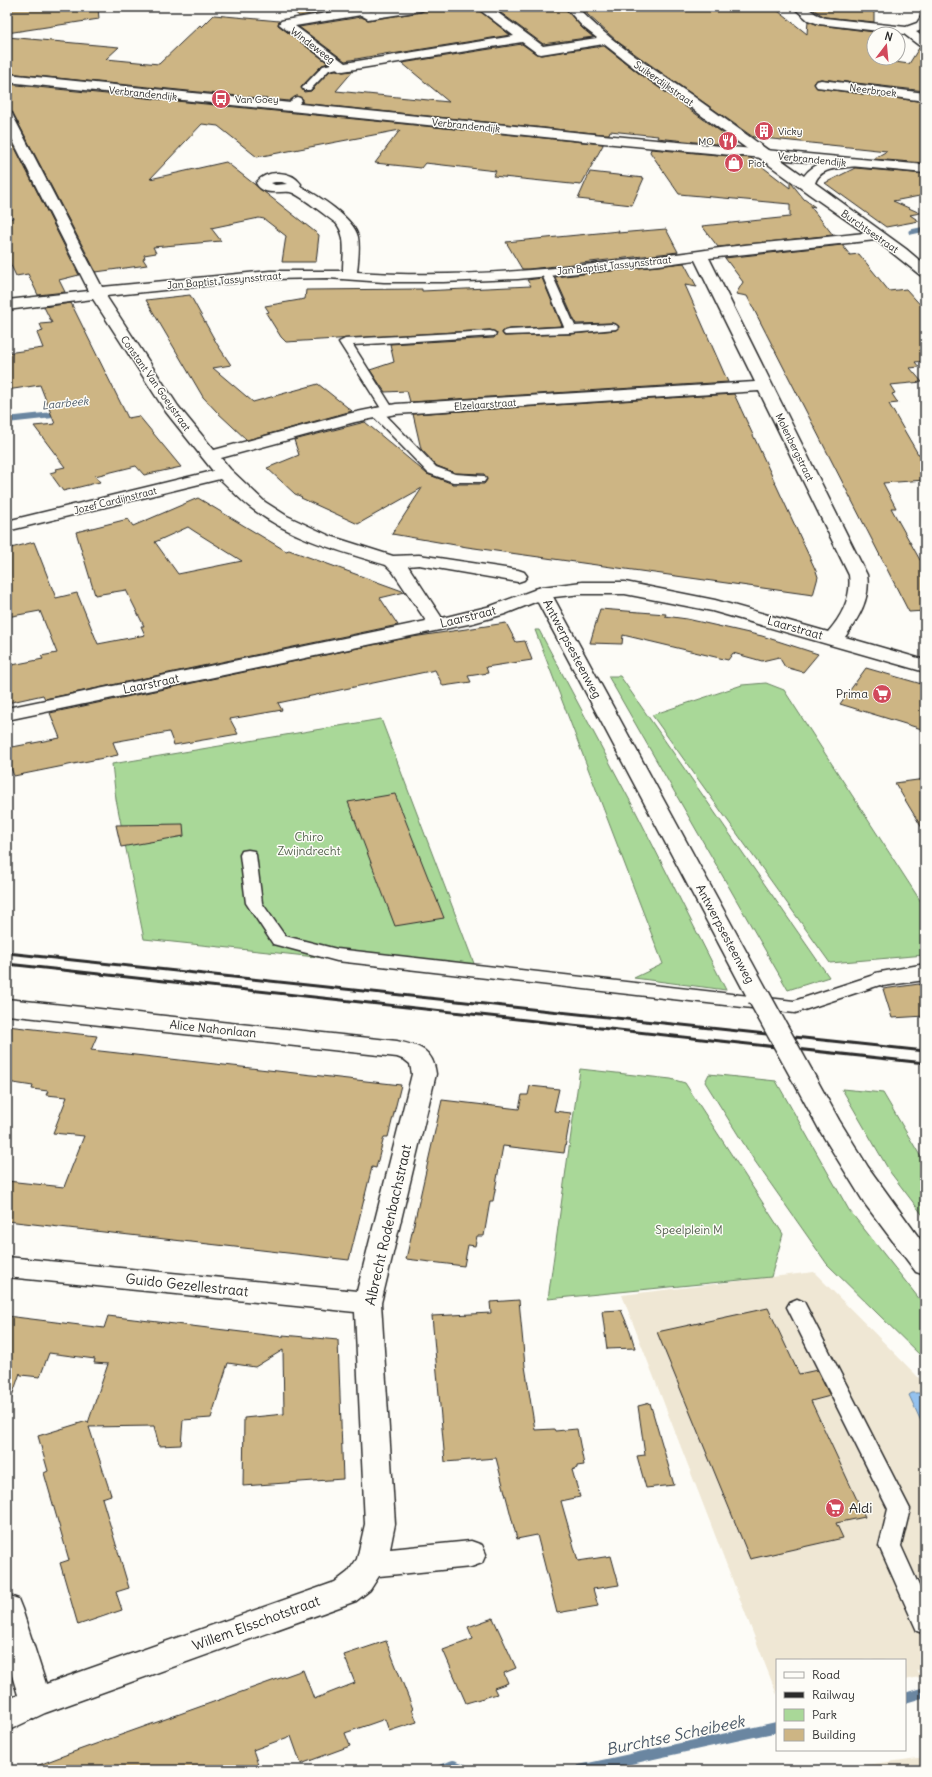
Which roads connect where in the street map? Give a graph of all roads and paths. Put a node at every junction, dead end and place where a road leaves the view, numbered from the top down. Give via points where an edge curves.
1 (421, 7) edge
2 (482, 7) edge
3 (571, 7) edge
4 (799, 7) edge
5 (925, 20) edge
6 (907, 31) junction
7 (523, 38) junction
8 (606, 40) junction
9 (925, 44) edge
10 (339, 65) junction
11 (7, 78) edge
12 (821, 84) dead end
13 (307, 88) dead end
14 (925, 97) edge
15 (7, 116) edge
16 (762, 153) junction
17 (850, 163) junction
18 (925, 169) edge
19 (293, 188) dead end
20 (814, 191) junction
21 (877, 236) junction
22 (700, 255) junction
23 (546, 272) junction
24 (925, 272) edge
25 (350, 275) junction
26 (98, 293) junction
27 (7, 305) edge
28 (612, 327) dead end
29 (571, 330) junction
30 (509, 333) dead end
31 (490, 334) dead end
32 (764, 386) junction
33 (382, 411) junction
34 (211, 456) junction
35 (224, 473) junction
36 (480, 479) dead end
37 (7, 526) edge
38 (392, 561) junction
39 (518, 576) dead end
40 (542, 593) junction
41 (437, 624) junction
42 (833, 639) junction
43 (925, 666) edge
44 (7, 714) edge
45 (248, 855) dead end
46 (925, 972) edge
47 (883, 978) joint
48 (7, 1007) edge
49 (417, 1056) joint
50 (925, 1265) edge
51 (7, 1268) edge
52 (368, 1303) junction
53 (797, 1307) dead end
54 (470, 1554) dead end
55 (370, 1564) junction
56 (7, 1609) edge
57 (925, 1624) edge
58 (36, 1702) junction
59 (7, 1716) edge

1 - 10 street, Windeweeg via 368,15 363,12 286,24
2 - 7 street
3 - 8 street, Suikerdijkstraat
4 - 6 street via 812,17 823,21
5 - 6 street via 921,26
6 - 9 street
7 - 8 street via 541,50
7 - 10 street, Windeweeg via 343,67
8 - 16 street, Suikerdijkstraat via 646,72 684,96
10 - 13 lane via 326,68
11 - 16 street, Verbrandendijk via 294,104
12 - 14 street, Neerbroek
15 - 26 street, Constant Van Goeystraat
16 - 17 street, Verbrandendijk
16 - 20 street, Burchtsestraat
17 - 18 street, Verbrandendijk
17 - 20 street via 822,168 812,174 808,183
19 - 25 street via 341,220 348,228 351,238
20 - 21 street, Burchtsestraat
21 - 22 street, Jan Baptist Tassynsstraat
21 - 24 street, Burchtsestraat
22 - 23 street, Jan Baptist Tassynsstraat
22 - 32 street, Molenbergstraat
23 - 25 street, Jan Baptist Tassynsstraat via 443,278
23 - 29 lane
25 - 26 street, Jan Baptist Tassynsstraat via 270,275
26 - 27 street, Jan Baptist Tassynsstraat
26 - 34 street, Constant Van Goeystraat via 122,334 172,408
28 - 29 lane
29 - 30 lane
31 - 33 lane via 344,342
32 - 33 street, Elzelaarstraat
32 - 42 street, Molenbergstraat via 858,574 860,583 854,605 845,625
33 - 34 street, Elzelaarstraat
33 - 36 lane via 432,470 453,478
34 - 35 street, Constant Van Goeystraat
35 - 37 street, Jozef Cardijnstraat
35 - 38 street, Constant Van Goeystraat via 259,506 281,520 324,540
38 - 39 street, Constant Van Goeystraat via 419,560
38 - 41 street via 400,568
40 - 41 street, Laarstraat via 498,610
40 - 42 street, Laarstraat via 582,588 626,588 694,601
40 - 50 street, Antwerpsesteenweg, bridge via 802,1075 867,1187
41 - 44 street, Laarstraat
42 - 43 street, Laarstraat
45 - 47 lane via 254,903 279,940 336,955 795,1007
46 - 47 street
48 - 49 street, Alice Nahonlaan via 397,1049
49 - 52 street, Albrecht Rodenbachstraat via 424,1064 424,1074
51 - 52 street, Guido Gezellestraat
52 - 55 street, Albrecht Rodenbachstraat via 380,1524
53 - 57 lane via 899,1510 890,1546
54 - 55 street
55 - 58 street, Willem Elsschotstraat via 359,1581 345,1592
56 - 58 street
58 - 59 street, Willem Elsschotstraat

